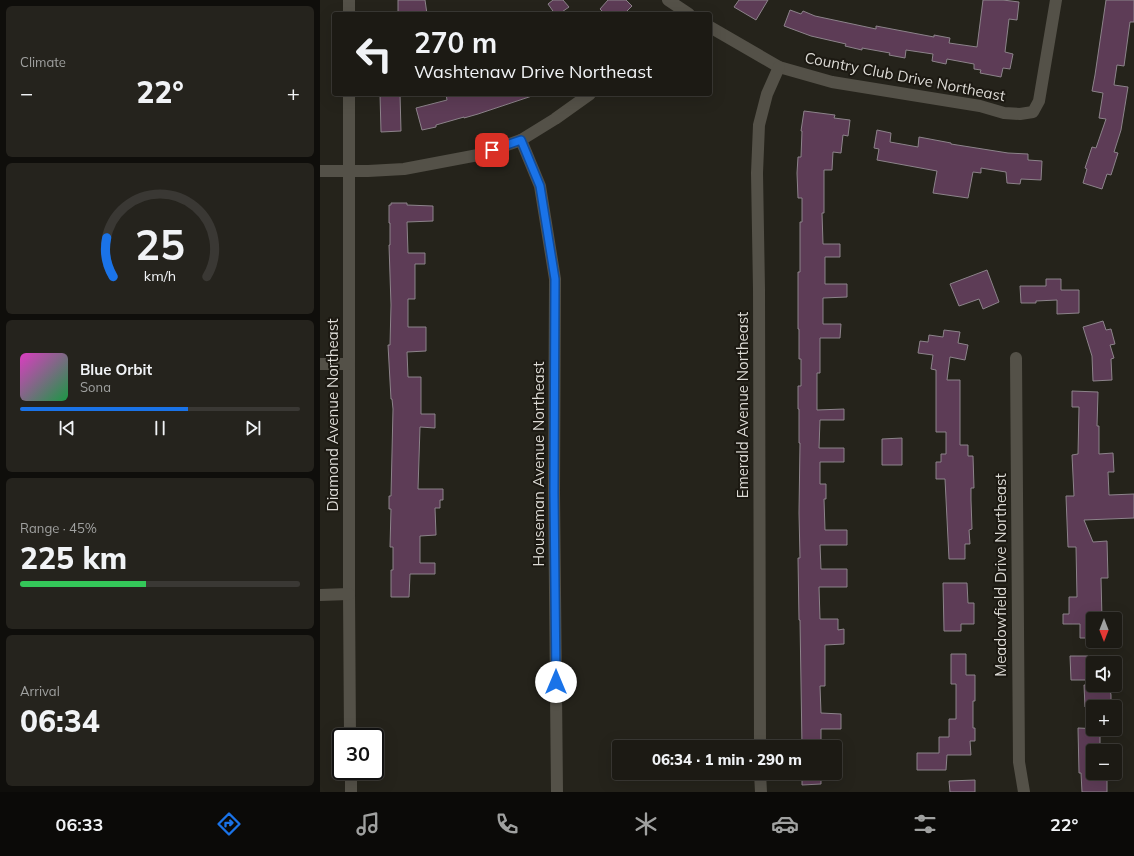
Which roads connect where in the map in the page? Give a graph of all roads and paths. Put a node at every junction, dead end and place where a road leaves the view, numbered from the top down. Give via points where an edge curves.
1 (349, 0) edge
2 (1056, 0) edge
3 (671, 5) edge
4 (349, 12) edge
5 (685, 12) edge
6 (712, 28) edge
7 (778, 67) junction
8 (349, 96) edge
9 (587, 96) edge
10 (521, 140) junction
11 (320, 171) edge
12 (349, 171) junction
13 (1016, 358) dead end
14 (320, 364) edge
15 (349, 364) junction
16 (349, 594) junction
17 (320, 595) edge
18 (350, 728) edge
19 (760, 740) edge
20 (351, 780) edge
21 (760, 780) edge
22 (351, 792) edge
23 (557, 792) edge
24 (760, 792) edge
25 (1024, 792) edge

1 - 4 street
2 - 7 street, Country Club Drive Northeast via 1039,101 1033,112 1004,112 832,82
3 - 5 street
6 - 7 street, Country Club Drive Northeast
7 - 19 street, Emerald Avenue Northeast via 767,94 759,125 757,173
8 - 12 street, Diamond Avenue Northeast
9 - 10 street
10 - 12 street via 478,155 404,169
10 - 23 street, Houseman Avenue Northeast via 540,186 555,279
11 - 12 street
12 - 15 street, Diamond Avenue Northeast
13 - 25 street, Meadowfield Drive Northeast via 1019,762
14 - 15 street
15 - 16 street, Diamond Avenue Northeast
16 - 17 street
16 - 18 street, Diamond Avenue Northeast
20 - 22 street
21 - 24 street

